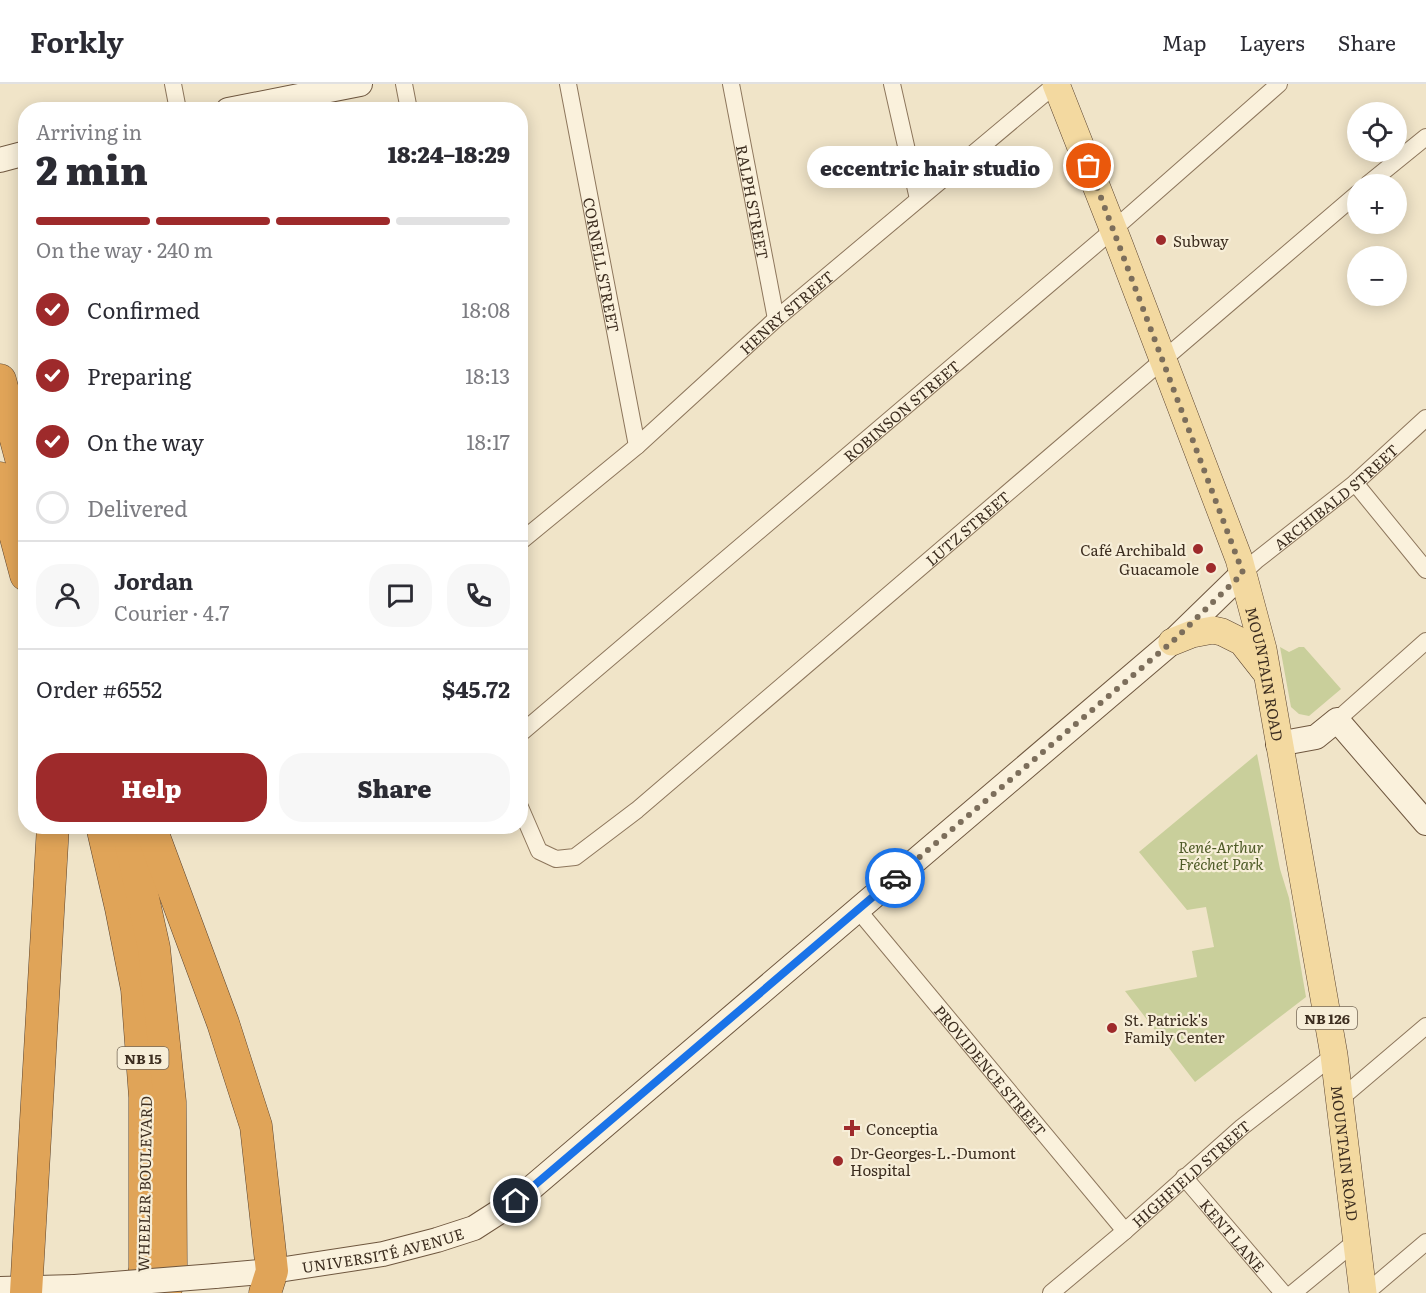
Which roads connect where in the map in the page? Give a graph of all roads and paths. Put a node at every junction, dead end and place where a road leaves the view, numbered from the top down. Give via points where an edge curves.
1 (173, 84) edge
2 (360, 84) edge
3 (404, 84) edge
4 (568, 84) edge
5 (731, 84) edge
6 (892, 84) edge
7 (1056, 84) edge
8 (1279, 84) edge
9 (176, 102) edge
10 (269, 102) edge
11 (407, 102) edge
12 (1426, 137) edge
13 (1380, 174) edge
14 (918, 199) junction
15 (1347, 202) edge
16 (1114, 229) junction
17 (776, 319) junction
18 (1163, 360) junction
19 (0, 380) edge
20 (1426, 418) edge
21 (637, 446) junction
22 (18, 447) edge
23 (0, 478) edge
24 (1355, 483) junction
25 (528, 535) edge
26 (18, 552) edge
27 (1426, 570) edge
28 (1243, 573) junction
29 (1426, 641) edge
30 (1172, 642) junction
31 (1267, 675) junction
32 (1336, 720) junction
33 (528, 727) edge
34 (1278, 744) junction
35 (1426, 823) edge
36 (528, 826) edge
37 (52, 834) edge
38 (104, 834) edge
39 (128, 834) edge
40 (153, 834) edge
41 (858, 910) junction
42 (1426, 1026) edge
43 (1334, 1055) junction
44 (1339, 1100) junction
45 (1184, 1178) junction
46 (1125, 1231) junction
47 (1356, 1241) junction
48 (1426, 1242) edge
49 (269, 1282) edge
50 (17, 1290) edge
51 (140, 1293) edge
52 (165, 1293) edge
53 (1051, 1293) edge
54 (1283, 1293) edge
55 (1293, 1293) edge
56 (1365, 1293) edge

1 - 9 street
2 - 10 street
3 - 11 street
4 - 21 street, CORNELL STREET
5 - 17 street, RALPH STREET
6 - 14 street
7 - 14 street, HENRY STREET
7 - 16 main road, MOUNTAIN ROAD / NB 126
8 - 16 street, ROBINSON STREET
12 - 13 street
14 - 17 street, HENRY STREET
15 - 18 street, LUTZ STREET
16 - 18 main road, MOUNTAIN ROAD / NB 126
16 - 33 street, ROBINSON STREET
17 - 21 street, HENRY STREET
18 - 28 main road, MOUNTAIN ROAD / NB 126
18 - 36 street, LUTZ STREET via 647,802 575,857 556,860 539,851
19 - 22 highway
20 - 24 street, ARCHIBALD STREET
21 - 25 street, HENRY STREET
23 - 26 highway
24 - 27 street
24 - 28 street, ARCHIBALD STREET
28 - 30 street, UNIVERSITÉ AVENUE
28 - 31 main road, MOUNTAIN ROAD / NB 126
29 - 32 street
30 - 31 main road via 1191,634 1222,632 1242,642
30 - 41 street, UNIVERSITÉ AVENUE
31 - 34 main road, MOUNTAIN ROAD / NB 126
32 - 34 street via 1316,737
32 - 35 street
34 - 43 main road, MOUNTAIN ROAD / NB 126
37 - 50 highway
38 - 51 highway, WHEELER BOULEVARD / NB 15 via 137,989 146,1097 145,1269
39 - 52 highway, WHEELER BOULEVARD / NB 15 via 154,948 170,1102 171,1267
40 - 49 highway via 223,1023 256,1126
41 - 46 street, PROVIDENCE STREET
41 - 49 street, UNIVERSITÉ AVENUE via 516,1201 474,1227 437,1240
42 - 44 street
43 - 44 main road, MOUNTAIN ROAD / NB 126
43 - 45 street, HIGHFIELD STREET via 1242,1126
44 - 47 main road, MOUNTAIN ROAD / NB 126
45 - 46 street, HIGHFIELD STREET
45 - 54 street, KENT LANE
46 - 53 street, HIGHFIELD STREET
47 - 55 street
47 - 56 main road, MOUNTAIN ROAD / NB 126
48 - 56 street
49 - 50 street, UNIVERSITÉ AVENUE, bridge via 215,1276

